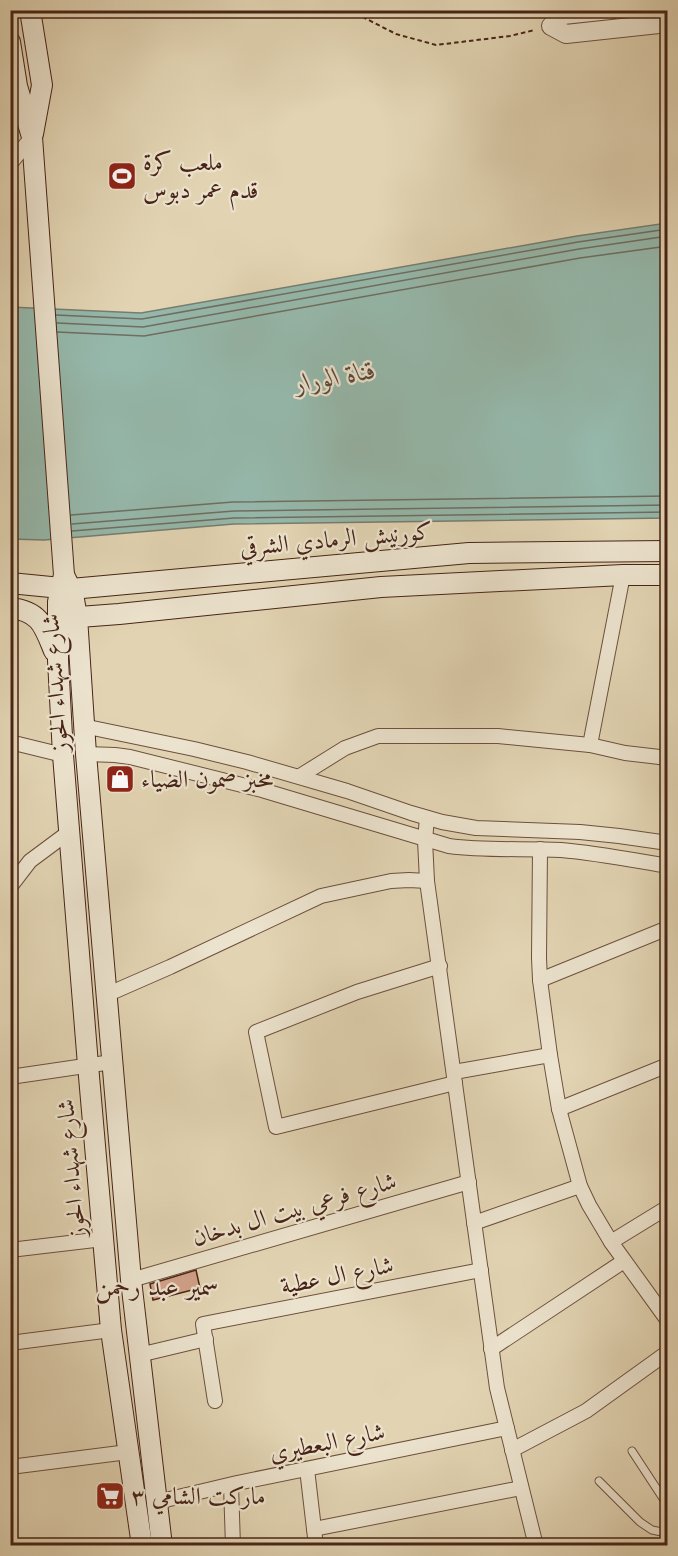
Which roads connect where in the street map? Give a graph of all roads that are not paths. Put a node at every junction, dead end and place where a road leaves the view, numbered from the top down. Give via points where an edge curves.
1 (30, 10) edge
2 (610, 10) edge
3 (668, 23) edge
4 (10, 42) edge
5 (32, 137) junction
6 (10, 164) edge
7 (668, 551) edge
8 (668, 574) edge
9 (623, 575) junction
10 (10, 583) edge
11 (65, 584) junction
12 (10, 608) edge
13 (119, 614) junction
14 (77, 617) junction
15 (57, 618) junction
16 (81, 658) junction
17 (58, 660) junction
18 (83, 726) junction
19 (10, 742) edge
20 (590, 745) junction
21 (86, 754) junction
22 (63, 755) junction
23 (668, 758) edge
24 (300, 776) junction
25 (427, 818) junction
26 (69, 832) junction
27 (425, 840) junction
28 (668, 843) edge
29 (540, 849) junction
30 (668, 866) edge
31 (427, 881) junction
32 (10, 887) edge
33 (668, 928) edge
34 (440, 966) junction
35 (540, 980) junction
36 (106, 995) junction
37 (550, 1055) junction
38 (112, 1062) junction
39 (87, 1065) junction
40 (668, 1065) edge
41 (10, 1077) edge
42 (455, 1078) junction
43 (559, 1109) junction
44 (469, 1182) junction
45 (580, 1186) junction
46 (668, 1208) edge
47 (474, 1223) junction
48 (103, 1239) junction
49 (611, 1242) junction
50 (10, 1250) edge
51 (624, 1261) junction
52 (481, 1270) junction
53 (131, 1280) junction
54 (668, 1321) edge
55 (111, 1330) junction
56 (206, 1339) junction
57 (10, 1343) edge
58 (491, 1349) junction
59 (668, 1352) edge
60 (139, 1355) junction
61 (215, 1401) dead end
62 (507, 1428) junction
63 (512, 1450) junction
64 (632, 1451) dead end
65 (128, 1452) junction
66 (10, 1467) edge
67 (307, 1469) junction
68 (599, 1482) dead end
69 (231, 1485) junction
70 (521, 1488) junction
71 (668, 1506) edge
72 (158, 1510) junction
73 (138, 1522) junction
74 (668, 1528) edge
75 (314, 1529) junction
76 (142, 1545) edge
77 (162, 1545) edge
78 (233, 1545) edge
79 (316, 1545) edge
80 (536, 1545) edge

1 - 5 main road via 42,85
2 - 3 street via 563,15 551,26 566,34
4 - 5 main road via 17,86
5 - 6 street
5 - 11 main road
7 - 11 main road, كورنيش الرمادي الشرقي via 469,553
8 - 9 main road
9 - 13 main road via 381,587
9 - 20 street
10 - 11 main road, كورنيش الرمادي الشرقي
11 - 14 main road, شارع شهداء الحوز via 75,601
11 - 15 main road, شارع شهداء الحوز
12 - 17 main road via 37,617
13 - 14 main road
13 - 16 main road via 102,621 90,633
14 - 15 main road
14 - 16 main road, شارع شهداء الحوز
15 - 17 main road, شارع شهداء الحوز
16 - 18 main road, شارع شهداء الحوز
17 - 22 main road, شارع شهداء الحوز
18 - 21 main road, شارع شهداء الحوز
18 - 24 street
19 - 22 street
20 - 23 street
20 - 24 street via 498,736 378,736 345,748
21 - 27 street via 130,757 240,784
21 - 36 main road, شارع شهداء الحوز
22 - 26 main road, شارع شهداء الحوز
24 - 25 street
25 - 27 street
25 - 28 street via 476,828 580,832
26 - 32 street via 30,861
26 - 39 main road, شارع شهداء الحوز
27 - 29 street via 461,847
27 - 31 street
29 - 30 street
29 - 35 street
31 - 34 street
31 - 36 street via 391,881 321,896
33 - 35 street
34 - 42 street
34 - 42 street via 357,992 256,1032 276,1127
35 - 37 street
36 - 38 main road, شارع شهداء الحوز
37 - 42 street
37 - 43 street
38 - 39 street
38 - 53 main road, شارع شهداء الحوز
39 - 41 street
39 - 48 main road, شارع شهداء الحوز
40 - 43 street
42 - 44 street
43 - 45 street
44 - 47 street
44 - 53 street, شارع فرعي بيت ال بدخان
45 - 47 street
45 - 49 street
46 - 49 street
47 - 52 street
48 - 50 street
48 - 55 main road, شارع شهداء الحوز
49 - 51 street
51 - 54 street
51 - 58 street
52 - 56 street, شارع ال عطية via 203,1324
52 - 58 street
53 - 60 main road, شارع شهداء الحوز
55 - 57 street
55 - 65 main road, شارع شهداء الحوز
56 - 60 street
56 - 61 street
58 - 62 street
59 - 63 street via 586,1411
60 - 72 main road, شارع شهداء الحوز
62 - 63 street
62 - 67 street, شارع البعطيري
63 - 70 street
64 - 71 lane
65 - 66 street
65 - 73 main road, شارع شهداء الحوز
67 - 69 street, شارع البعطيري
67 - 75 street
68 - 74 lane via 652,1530 662,1532
69 - 72 street, شارع البعطيري
69 - 78 street
70 - 75 street
70 - 80 street
72 - 73 main road
72 - 77 main road, شارع شهداء الحوز
73 - 76 main road, شارع شهداء الحوز
75 - 79 street

